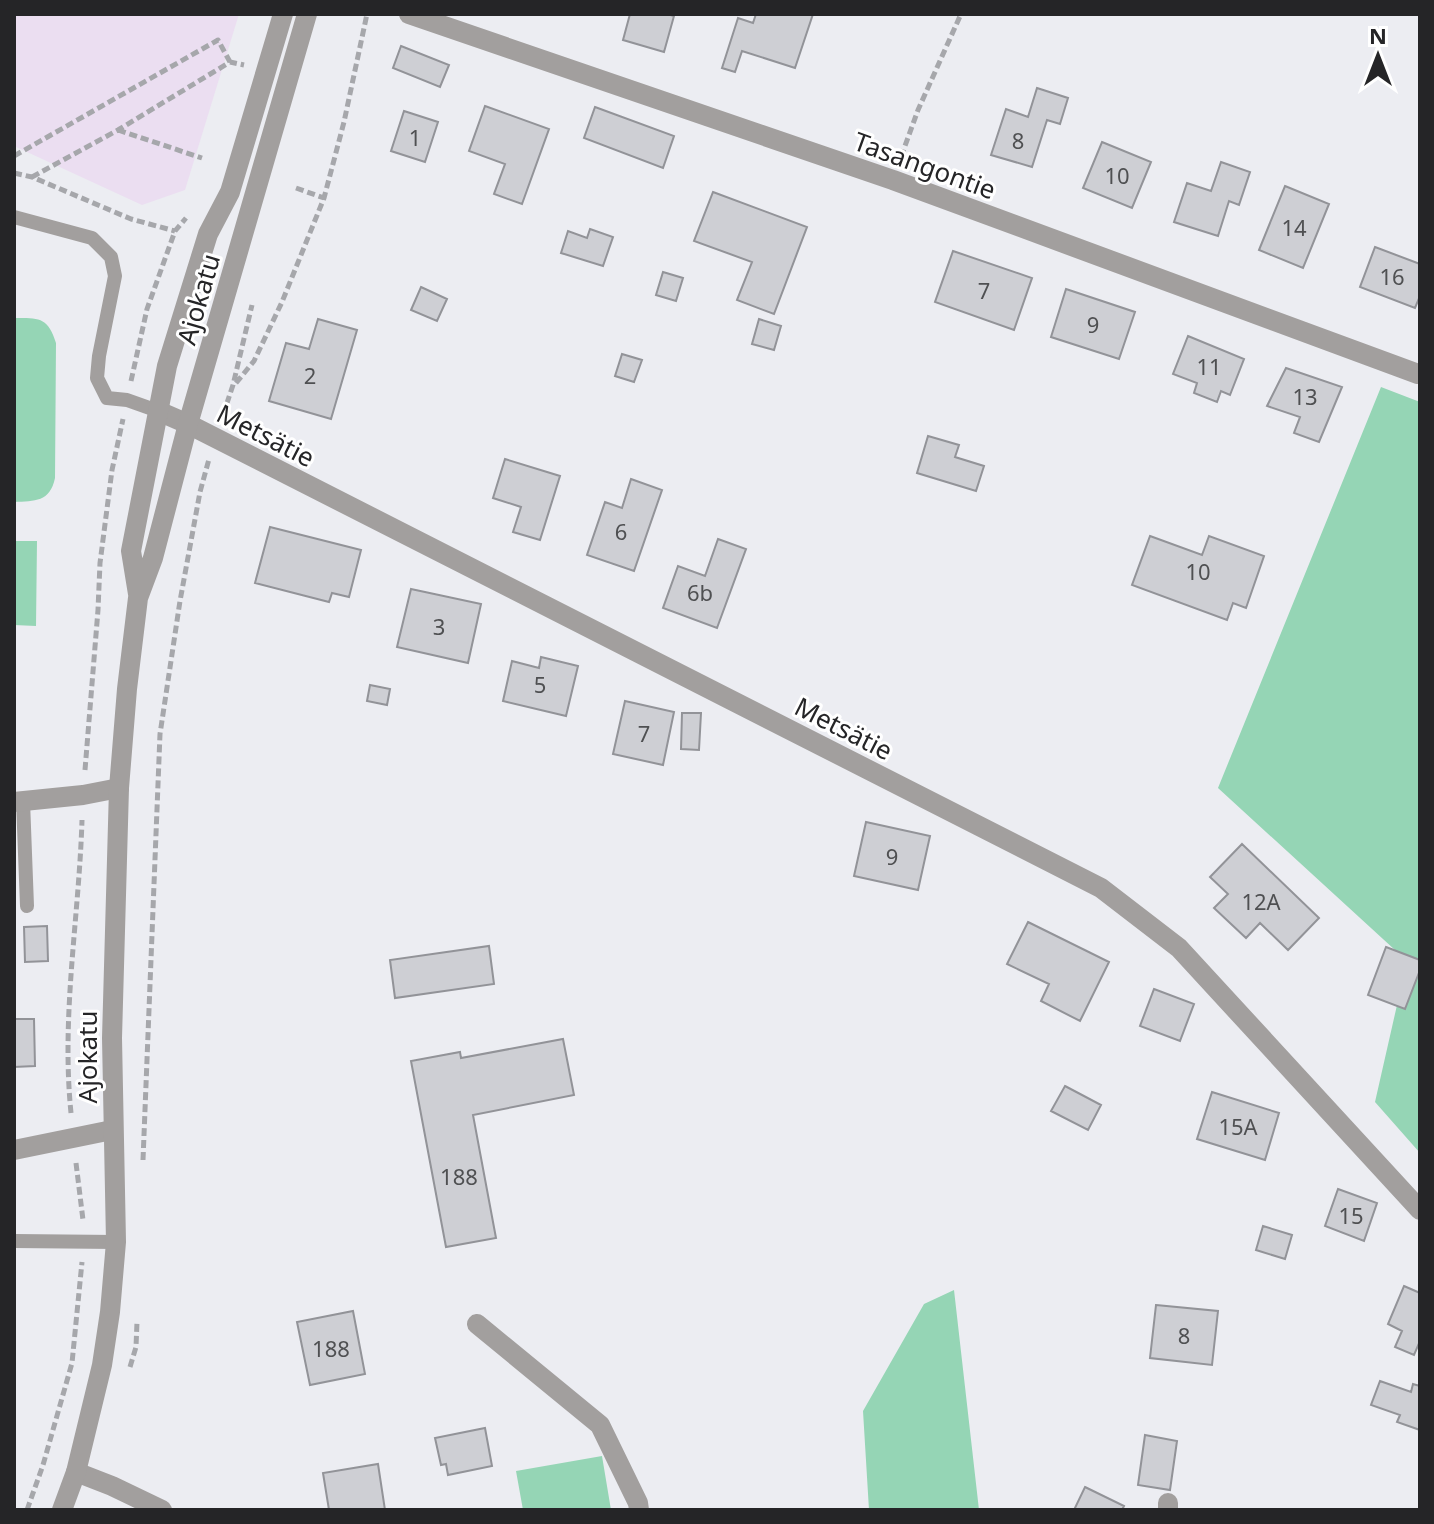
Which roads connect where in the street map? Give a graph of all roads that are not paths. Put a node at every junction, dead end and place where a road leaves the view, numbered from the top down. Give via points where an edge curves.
1 (283, 14) edge
2 (307, 14) edge
3 (409, 14) edge
4 (14, 217) edge
5 (1419, 374) edge
6 (158, 411) junction
7 (188, 424) junction
8 (138, 598) junction
9 (119, 788) junction
10 (19, 801) edge
11 (27, 906) dead end
12 (112, 1130) junction
13 (14, 1150) edge
14 (1420, 1210) edge
15 (14, 1241) edge
16 (116, 1242) junction
17 (477, 1324) dead end
18 (76, 1472) junction
19 (62, 1510) edge
20 (162, 1510) edge
21 (639, 1510) edge

1 - 6 street, Ajokatu via 230,192 208,234
2 - 7 street, Ajokatu
3 - 5 street, Tasangontie via 893,180
4 - 6 lane via 92,238 111,257 115,276 97,378 107,398
6 - 7 street, Metsätie
6 - 8 street, Ajokatu via 131,551
7 - 8 street, Ajokatu
7 - 14 street, Metsätie via 1101,888 1179,948
8 - 9 street, Ajokatu
9 - 10 street
9 - 12 street, Ajokatu
10 - 11 lane
12 - 13 street
12 - 16 street, Ajokatu
15 - 16 lane
16 - 18 street, Ajokatu via 102,1365
17 - 21 street via 600,1425
18 - 19 street, Ajokatu
18 - 20 street

